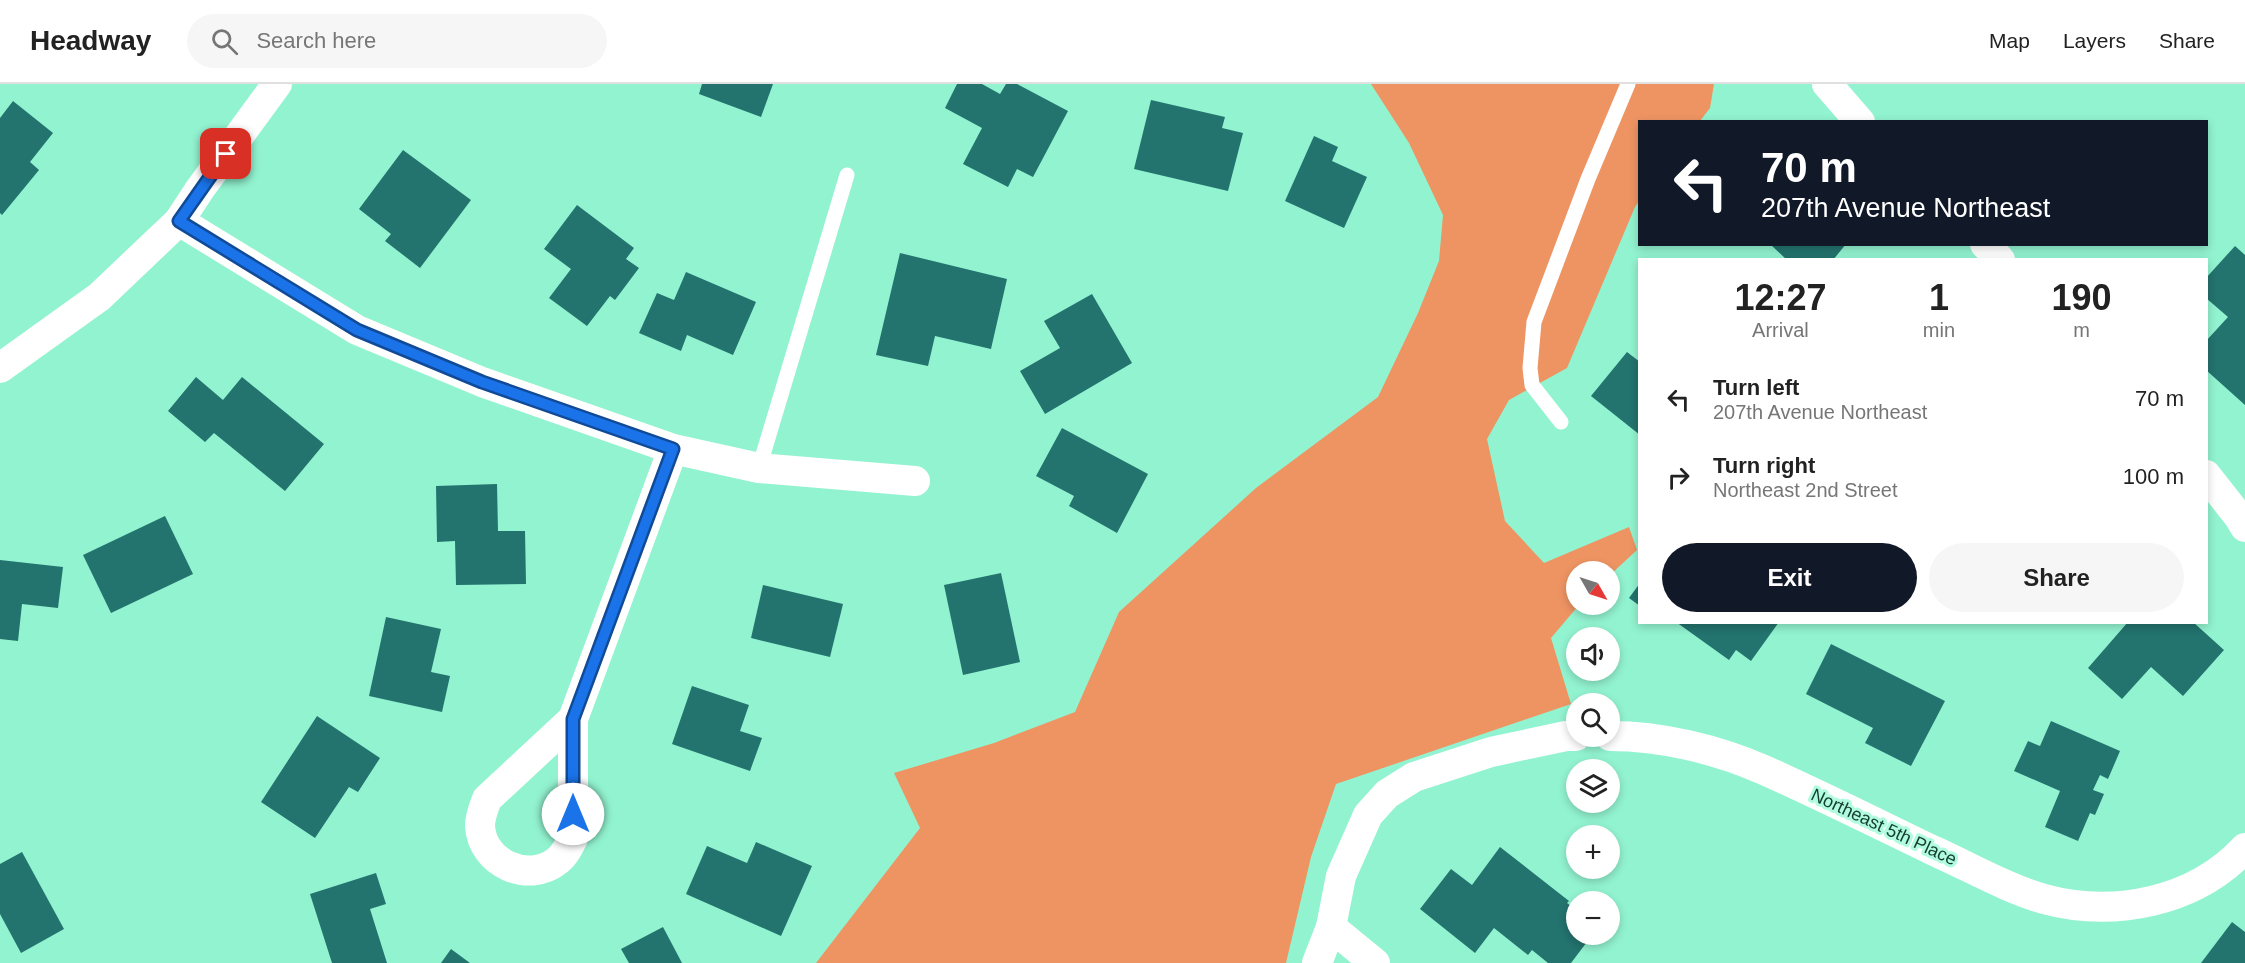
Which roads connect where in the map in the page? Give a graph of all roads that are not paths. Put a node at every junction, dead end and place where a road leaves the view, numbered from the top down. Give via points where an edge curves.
1 (277, 84) edge
2 (1628, 84) edge
3 (1827, 84) edge
4 (1858, 120) edge
5 (847, 175) dead end
6 (179, 221) junction
7 (1987, 246) edge
8 (1998, 258) edge
9 (0, 368) edge
10 (1561, 422) dead end
11 (673, 449) junction
12 (759, 468) junction
13 (2208, 477) edge
14 (915, 481) dead end
15 (2245, 527) edge
16 (573, 719) junction
17 (1566, 736) edge
18 (1620, 736) edge
19 (2245, 848) edge
20 (1331, 927) junction
21 (1317, 963) edge
22 (1376, 963) edge

1 - 6 street
2 - 10 lane via 1534,322 1530,368 1533,386
3 - 4 street
5 - 12 lane
6 - 9 street via 99,297
6 - 11 street via 357,330 482,382
7 - 8 street
11 - 12 street
11 - 16 street
12 - 14 street
13 - 15 street
16 - 16 street via 487,798 480,826 484,841 502,863 515,869 544,868 567,851 573,838
17 - 20 street via 1491,752 1414,777 1387,794 1368,815 1341,876
18 - 19 street, Northeast 5th Place via 1704,748 1762,769 1991,877 2043,898 2082,906 2126,907 2193,888
20 - 21 street
20 - 22 street

